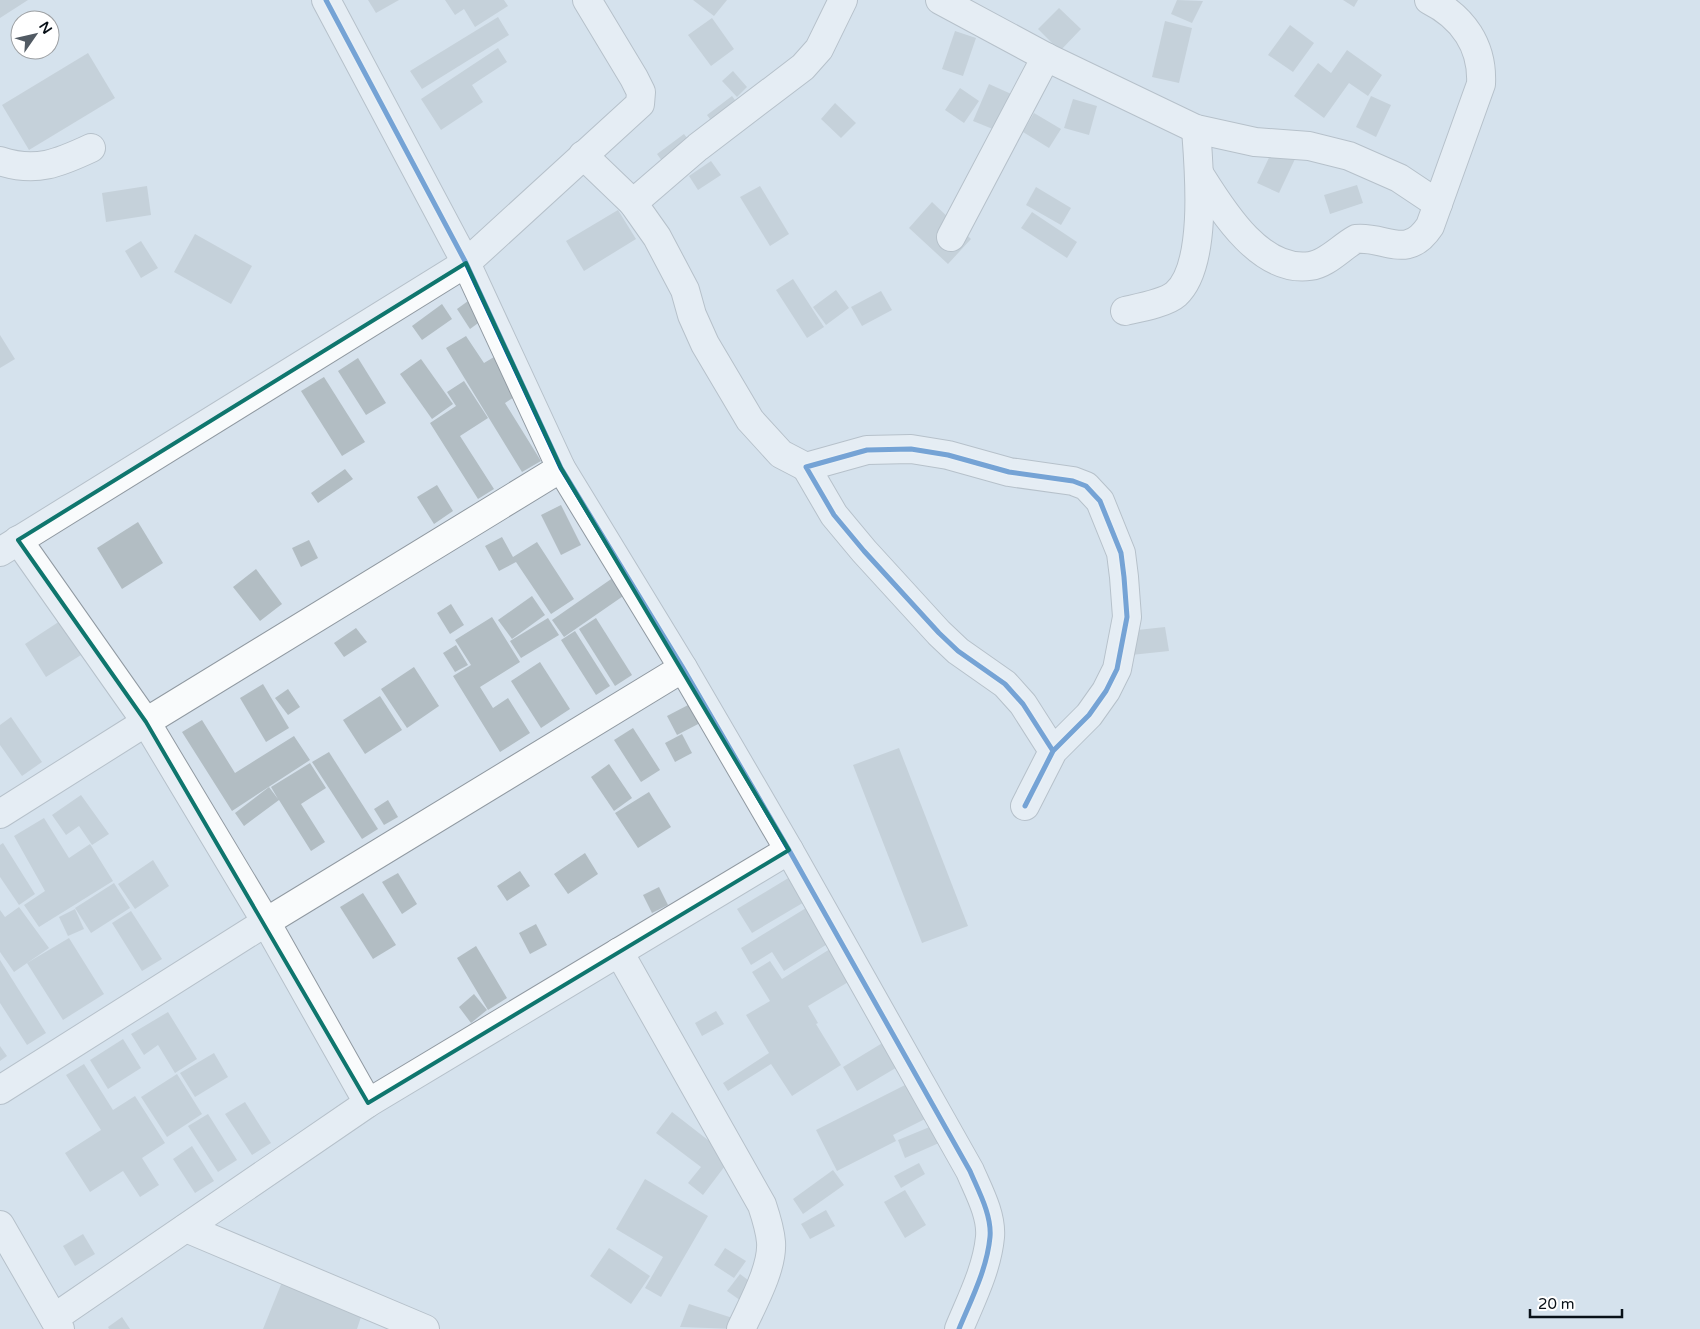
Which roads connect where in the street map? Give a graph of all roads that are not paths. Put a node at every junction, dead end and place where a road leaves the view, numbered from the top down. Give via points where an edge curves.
1 (326, 0) edge
2 (587, 0) edge
3 (843, 0) edge
4 (940, 0) edge
5 (1429, 0) edge
6 (1046, 57) junction
7 (1196, 129) junction
8 (91, 148) dead end
9 (583, 155) junction
10 (0, 161) edge
11 (1200, 175) junction
12 (633, 204) junction
13 (1438, 204) junction
14 (951, 237) dead end
15 (466, 263) junction
16 (1125, 311) dead end
17 (806, 467) junction
18 (561, 468) junction
19 (9, 546) edge
20 (683, 668) junction
21 (146, 722) junction
22 (1053, 751) junction
23 (1025, 806) dead end
24 (0, 814) edge
25 (789, 850) junction
26 (266, 922) junction
27 (619, 952) junction
28 (0, 1090) edge
29 (368, 1103) junction
30 (0, 1225) edge
31 (186, 1228) junction
32 (57, 1323) edge
33 (424, 1329) edge
34 (741, 1329) edge
35 (959, 1329) edge

1 - 15 street
2 - 9 street via 634,78 642,98 640,104
3 - 12 street via 819,49 803,67 698,147
4 - 6 street
5 - 13 street via 1441,6 1470,33 1482,69 1481,84
6 - 7 street
6 - 14 street
7 - 11 street
7 - 13 street via 1255,142 1309,146 1349,156 1399,178
8 - 10 street via 59,163 37,167 18,167
9 - 12 street
9 - 15 street
11 - 13 street via 1228,219 1245,238 1276,260 1295,265 1310,266 1356,240 1402,245 1415,242 1430,226
11 - 16 street via 1198,231 1186,281 1175,295
12 - 17 street via 672,263 705,344 750,420 781,454
15 - 18 street
15 - 19 street
17 - 22 street via 834,515 864,551 938,633 1005,684 1023,704
17 - 22 street via 867,450 910,449 948,455 1009,472 1073,481 1086,486 1100,500 1121,553 1127,617 1123,644 1117,669 1106,690 1089,715
18 - 20 street
18 - 21 street
19 - 21 street
20 - 25 street
20 - 26 street
21 - 24 street
21 - 26 street
22 - 23 street
25 - 27 street
25 - 35 street via 970,1171 985,1208 990,1236 980,1277
26 - 28 street
26 - 29 street
27 - 29 street
27 - 34 street via 762,1205 772,1244 769,1264
29 - 31 street
30 - 32 street
31 - 32 street
31 - 33 street

